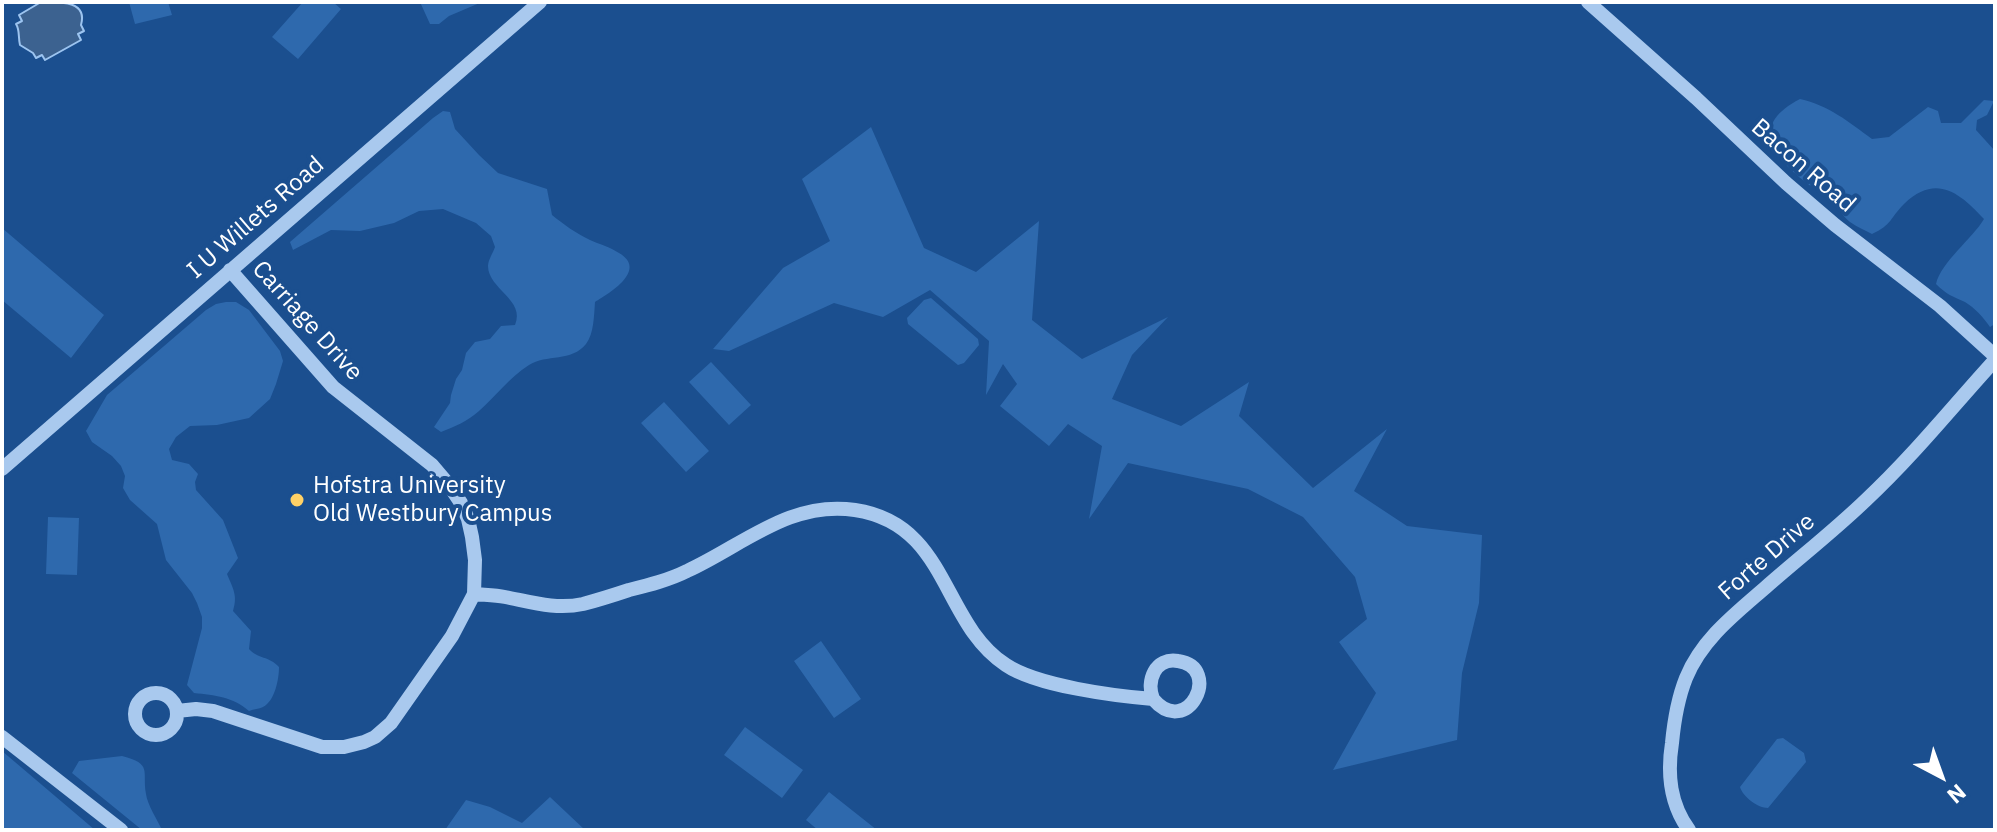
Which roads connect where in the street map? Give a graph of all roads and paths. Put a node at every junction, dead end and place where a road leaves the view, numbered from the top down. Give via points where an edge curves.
1 (540, 2) edge
2 (1588, 2) edge
3 (230, 270) junction
4 (1995, 358) edge
5 (2, 469) edge
6 (474, 594) junction
7 (1153, 699) dead end
8 (177, 711) dead end
9 (2, 737) edge
10 (121, 830) edge
11 (1689, 830) edge

1 - 3 street, I U Willets Road
2 - 4 street, Bacon Road via 1786,183 1940,306
3 - 5 street, I U Willets Road
3 - 6 street, Carriage Drive via 333,387 432,465 449,485 472,537
4 - 11 street, Forte Drive via 1867,499 1718,629 1698,656 1686,679 1669,763 1671,790
6 - 7 street via 544,606 582,604 688,571 793,515 822,508 855,510 889,521 917,541 977,638 1004,664 1045,681
6 - 8 street, Carriage Drive via 452,636 391,723 364,742 322,747 213,711
9 - 10 street

